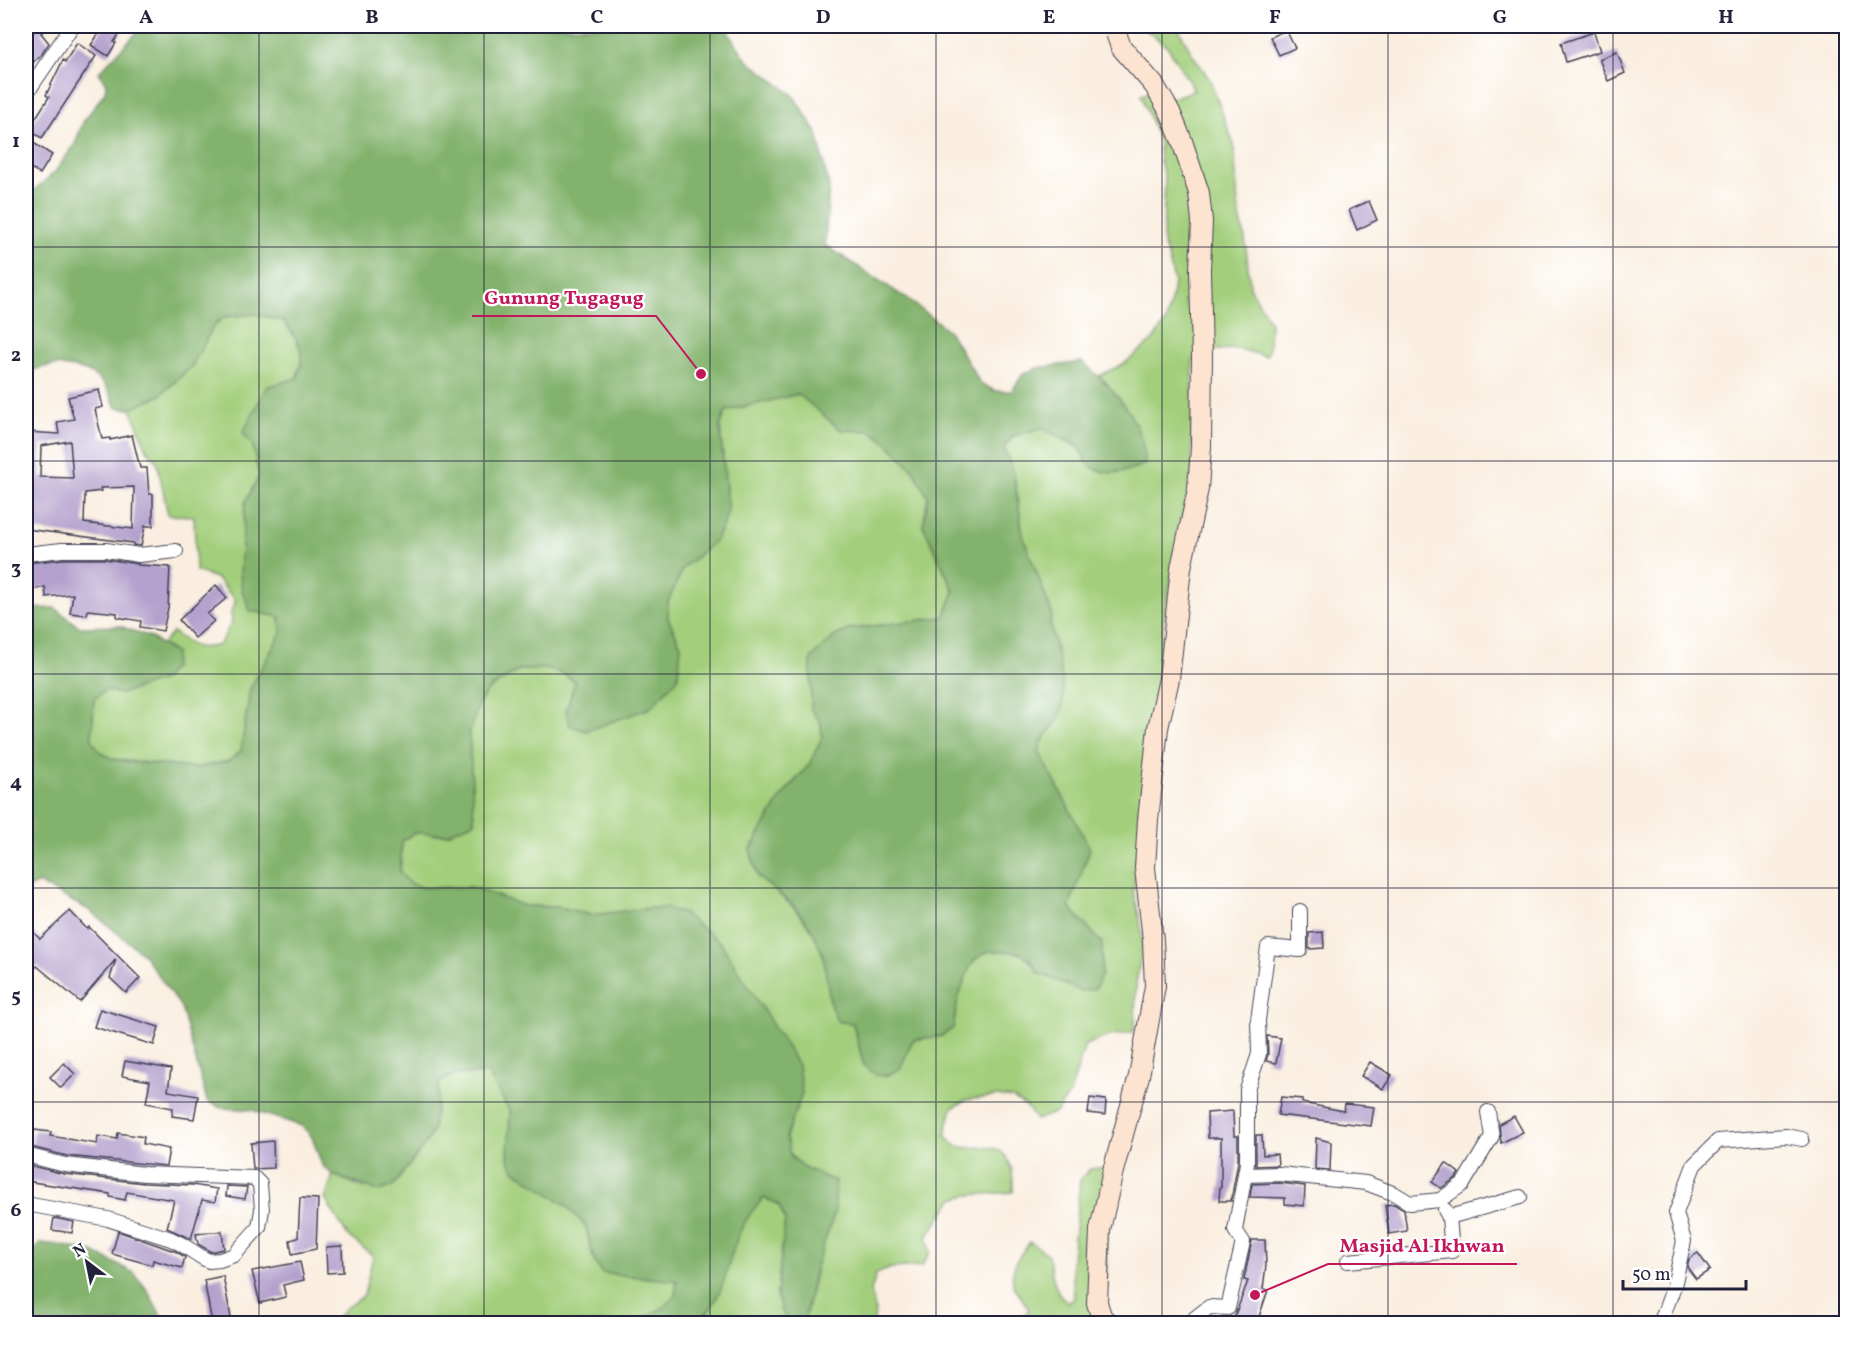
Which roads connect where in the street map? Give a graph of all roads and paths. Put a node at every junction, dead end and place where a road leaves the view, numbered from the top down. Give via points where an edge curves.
1 (72, 26) edge
2 (1116, 26) edge
3 (26, 94) edge
4 (176, 551) dead end
5 (26, 554) edge
6 (1300, 911) dead end
7 (1488, 1112) dead end
8 (1802, 1139) dead end
9 (26, 1155) edge
10 (1245, 1174) junction
11 (1520, 1197) dead end
12 (1440, 1200) junction
13 (26, 1204) edge
14 (1449, 1217) junction
15 (1348, 1261) dead end
16 (1110, 1323) edge
17 (1192, 1323) edge
18 (1660, 1323) edge

1 - 3 street
2 - 16 street via 1121,47 1154,85 1170,112 1199,193 1202,357 1198,489 1181,568 1148,820 1145,868 1155,986 1139,1076 1100,1230 1097,1303 1102,1318
4 - 5 street via 139,555 62,550
6 - 10 street via 1300,950 1268,946 1258,1020 1259,1054 1247,1090
7 - 12 street via 1492,1136 1463,1184
8 - 18 street via 1786,1136 1718,1142 1694,1165 1676,1214 1684,1241 1674,1286
9 - 13 street via 65,1165 145,1174 254,1178 261,1184 262,1210 259,1227 234,1255 210,1261 171,1239 108,1219
10 - 12 street via 1366,1183 1410,1203
10 - 17 street via 1236,1230 1243,1242 1228,1308 1209,1307
11 - 14 street
12 - 14 street
14 - 15 street via 1452,1251

